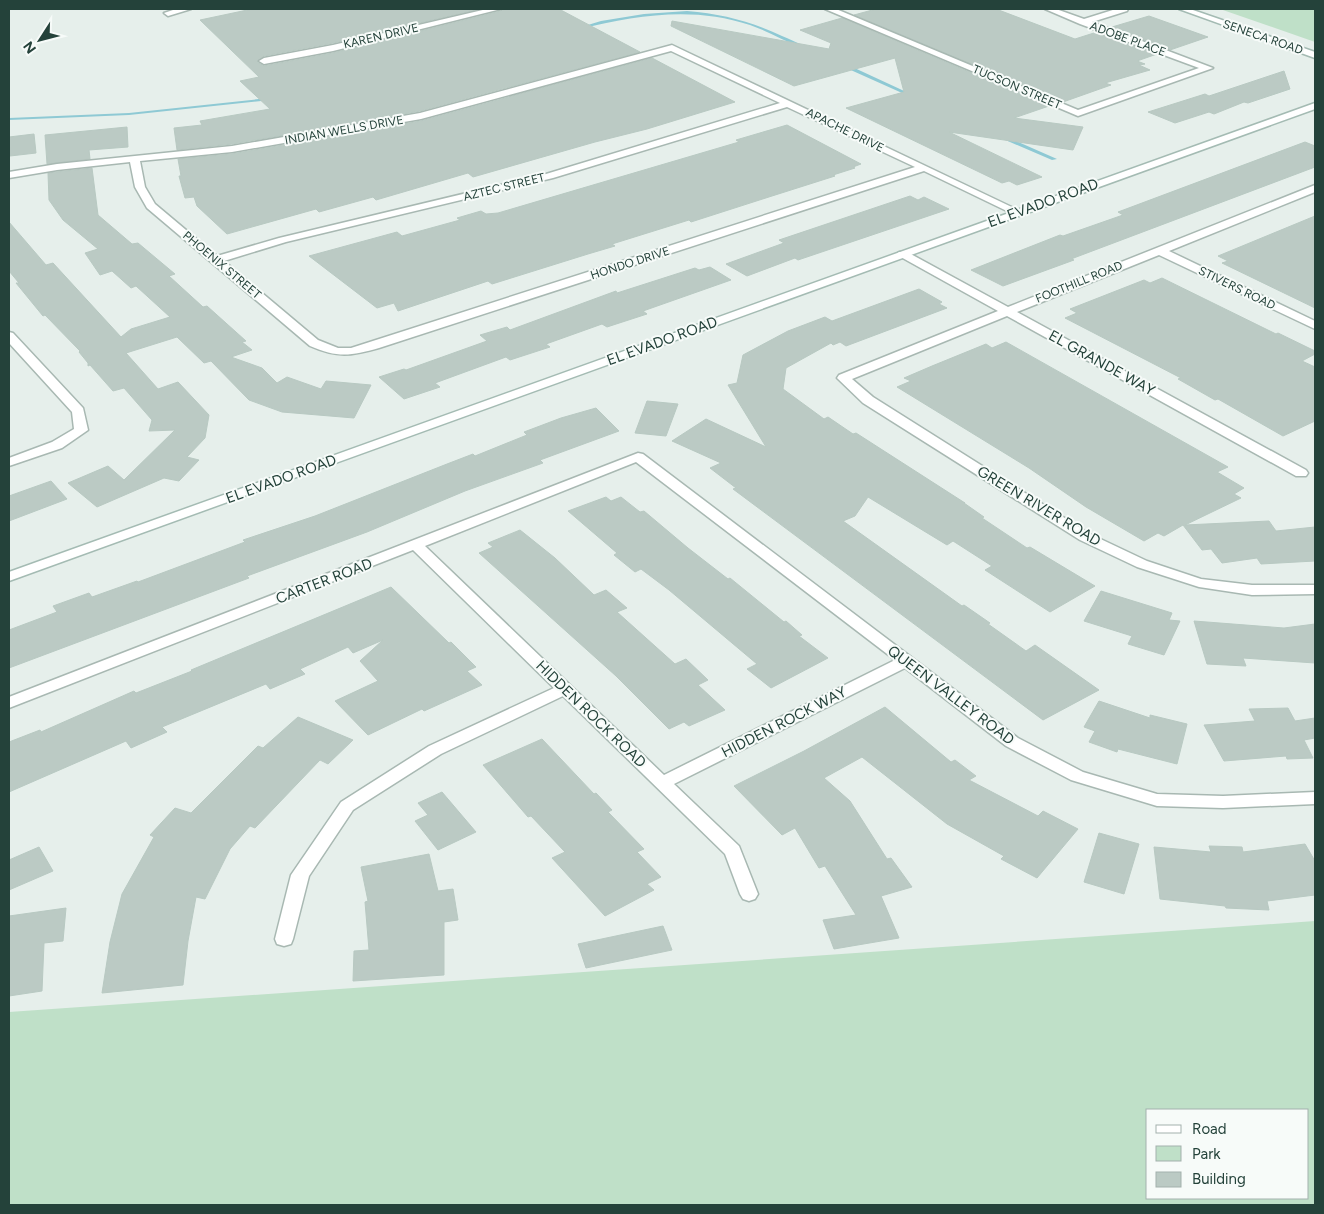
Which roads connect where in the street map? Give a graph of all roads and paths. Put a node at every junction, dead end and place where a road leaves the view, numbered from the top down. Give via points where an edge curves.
1 (187, 9) edge
2 (497, 9) edge
3 (829, 9) edge
4 (1049, 9) edge
5 (1124, 9) edge
6 (1183, 9) edge
7 (168, 13) dead end
8 (1083, 22) junction
9 (672, 48) joint
10 (1315, 55) edge
11 (264, 61) dead end
12 (1208, 68) joint
13 (789, 103) junction
14 (1315, 106) edge
15 (135, 160) junction
16 (924, 168) junction
17 (9, 175) edge
18 (1315, 188) edge
19 (1017, 212) junction
20 (1158, 250) junction
21 (903, 254) junction
22 (216, 260) junction
23 (1007, 311) junction
24 (1315, 326) edge
25 (9, 336) edge
26 (334, 352) joint
27 (843, 378) joint
28 (638, 457) joint
29 (9, 462) edge
30 (1301, 473) dead end
31 (416, 545) junction
32 (9, 577) edge
33 (1315, 590) edge
34 (906, 661) junction
35 (565, 689) junction
36 (9, 703) edge
37 (662, 783) junction
38 (1315, 798) edge
39 (749, 894) dead end
40 (284, 939) dead end

1 - 7 street
2 - 11 street, KAREN DRIVE
3 - 12 street, TUCSON STREET via 1078,113
4 - 8 street, ADOBE PLACE
5 - 8 street
6 - 10 street, SENECA ROAD
8 - 12 street, ADOBE PLACE
9 - 13 street, APACHE DRIVE
9 - 15 street, INDIAN WELLS DRIVE via 421,116 232,149
13 - 16 street, APACHE DRIVE
13 - 22 street, AZTEC STREET via 549,176 283,240
14 - 19 street, EL EVADO ROAD
15 - 17 street, INDIAN WELLS DRIVE
15 - 22 street, PHOENIX STREET via 140,186 151,206
16 - 19 street, APACHE DRIVE
16 - 26 street, HONDO DRIVE via 375,345
18 - 20 street, FOOTHILL ROAD
19 - 21 street, EL EVADO ROAD
20 - 23 street, FOOTHILL ROAD
20 - 24 street, STIVERS ROAD
21 - 23 street, EL GRANDE WAY
21 - 32 street, EL EVADO ROAD
22 - 26 street, PHOENIX STREET via 314,342
23 - 27 street, FOOTHILL ROAD
23 - 30 street, EL GRANDE WAY
25 - 29 street via 78,411 81,430 57,446
27 - 33 street, GREEN RIVER ROAD via 868,400 1085,537 1142,564 1199,583 1252,590
28 - 31 street, CARTER ROAD
28 - 34 street, QUEEN VALLEY ROAD
31 - 35 street, HIDDEN ROCK ROAD
31 - 36 street, CARTER ROAD
34 - 37 street, HIDDEN ROCK WAY
34 - 38 street, QUEEN VALLEY ROAD via 1012,742 1077,776 1157,800 1223,802
35 - 37 street, HIDDEN ROCK ROAD
35 - 40 street via 435,750 347,806 300,874
37 - 39 street, HIDDEN ROCK ROAD via 733,851

